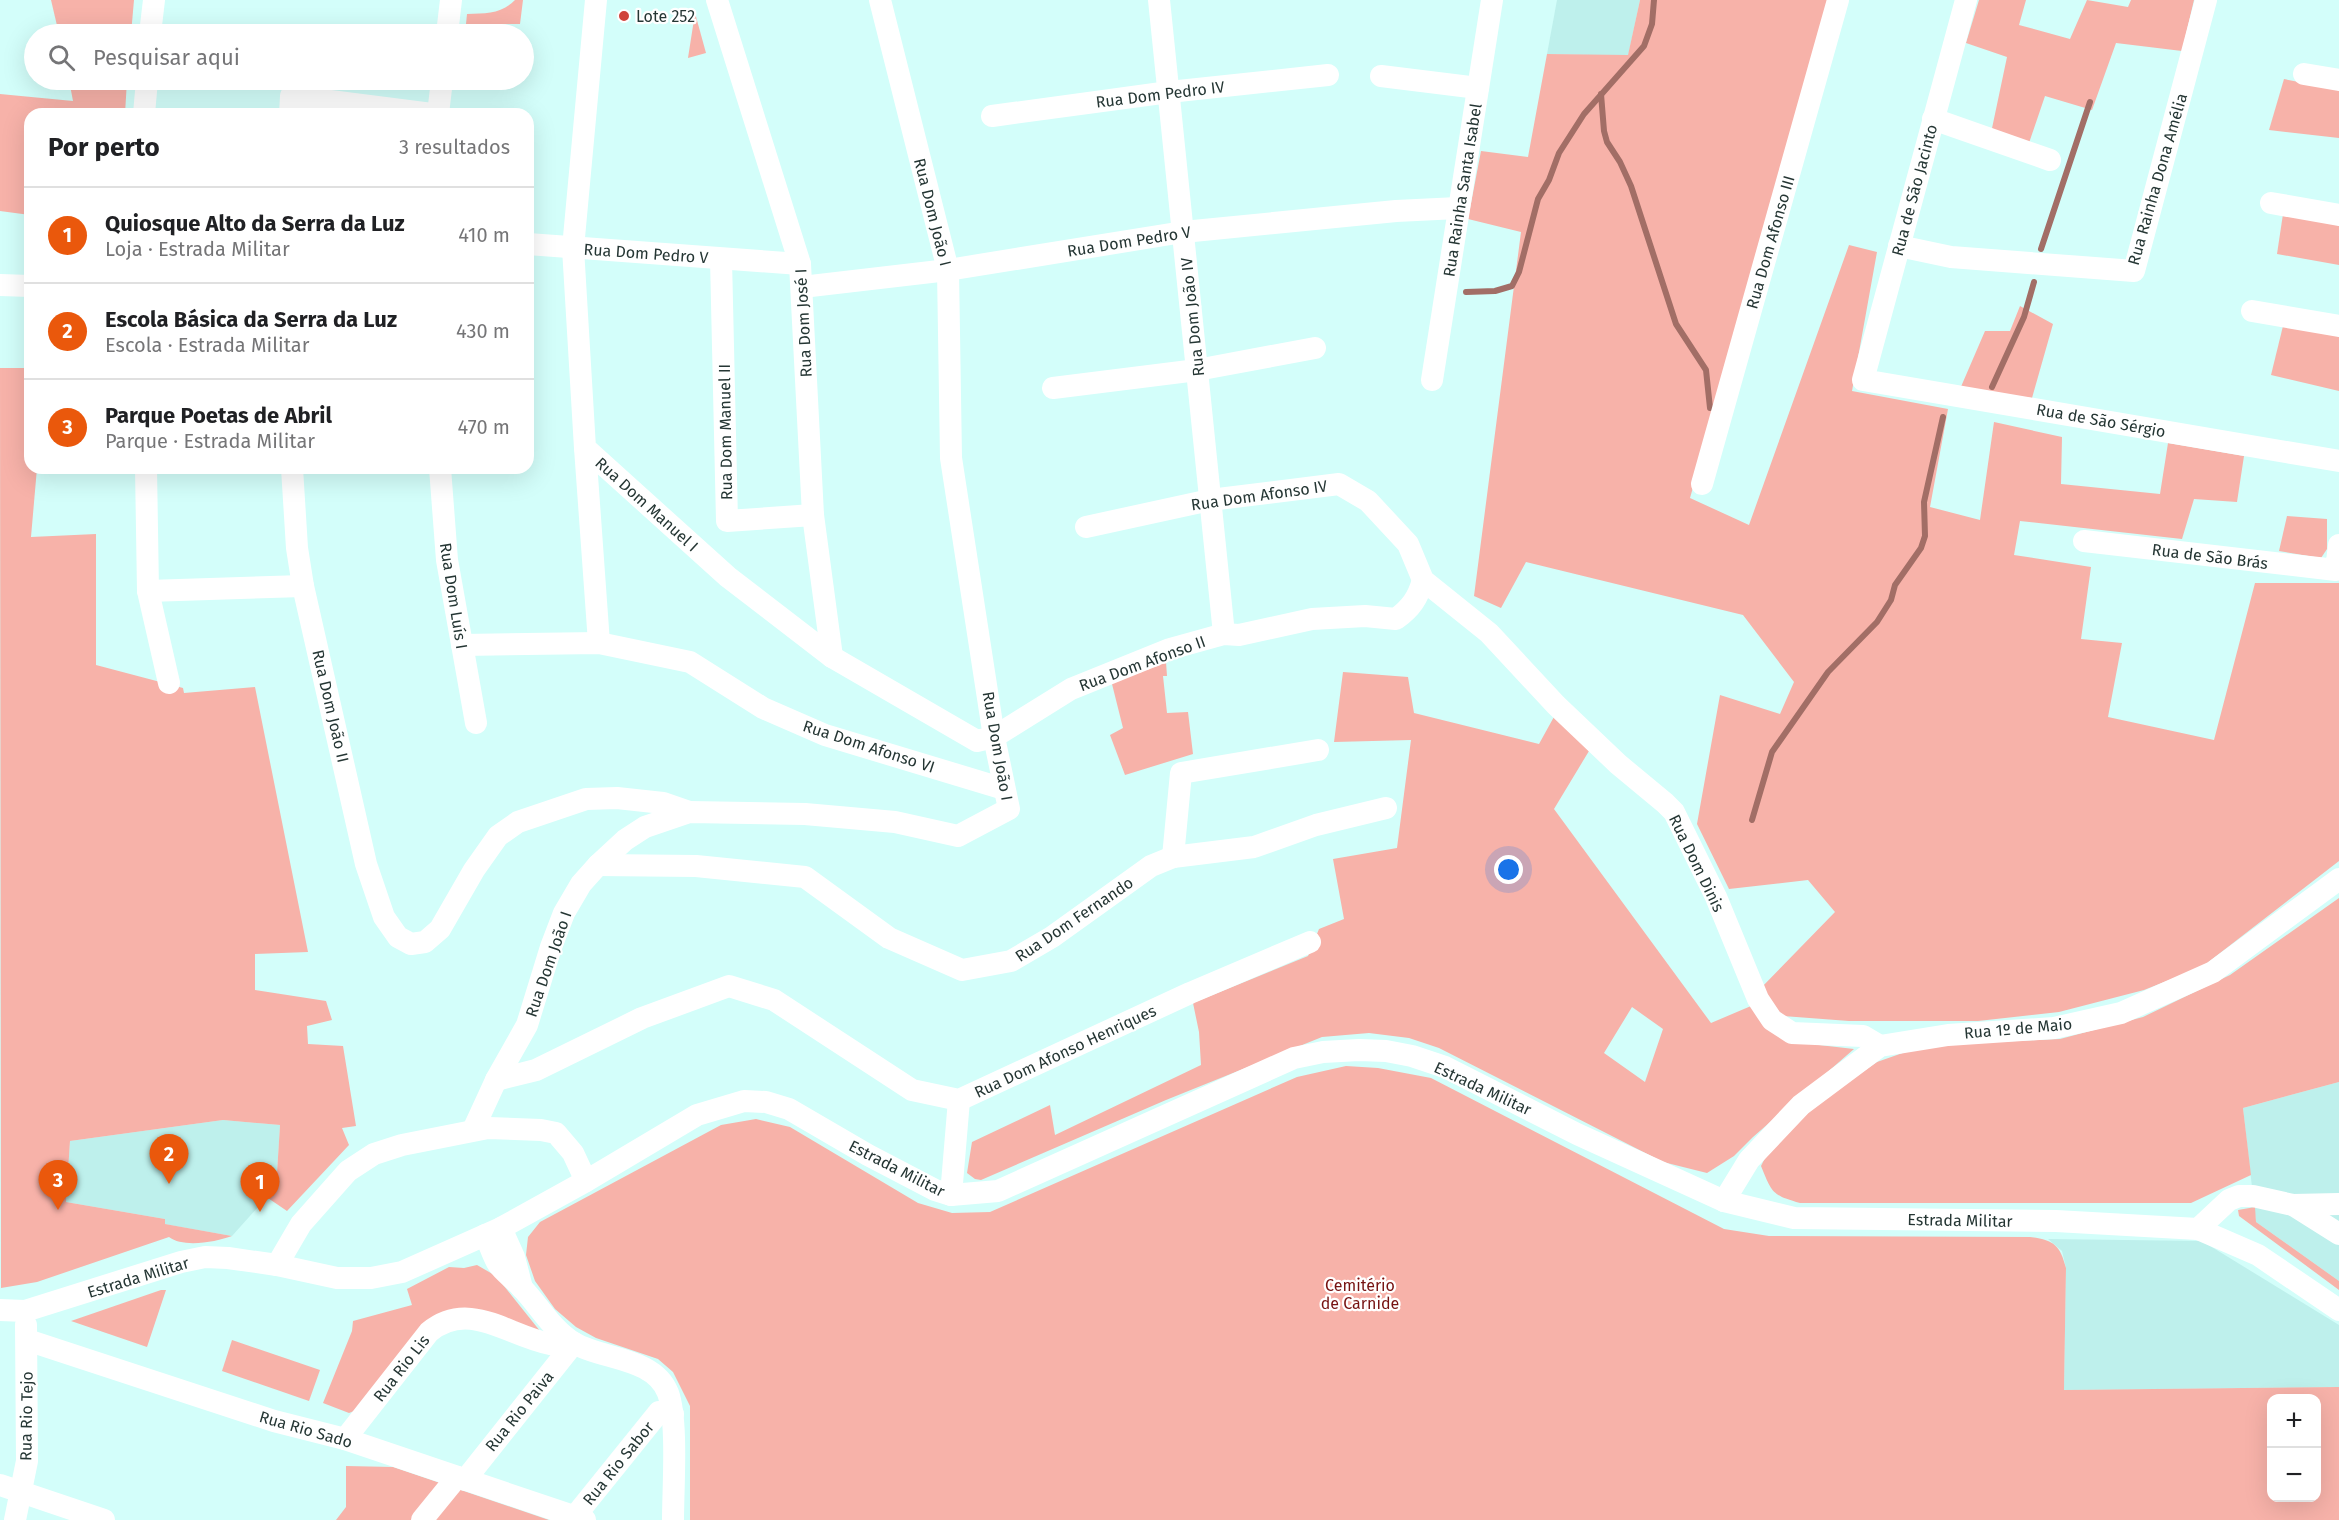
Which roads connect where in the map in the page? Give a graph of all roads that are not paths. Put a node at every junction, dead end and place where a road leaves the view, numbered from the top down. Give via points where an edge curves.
1 (154, 0) edge
2 (451, 0) edge
3 (596, 0) edge
4 (717, 0) edge
5 (880, 0) edge
6 (1159, 0) edge
7 (1492, 0) edge
8 (1838, 0) edge
9 (1966, 0) edge
10 (2206, 0) edge
11 (151, 24) edge
12 (448, 24) edge
13 (2304, 74) dead end
14 (1328, 75) dead end
15 (1381, 76) dead end
16 (2339, 80) edge
17 (1478, 88) junction
18 (146, 90) edge
19 (441, 90) edge
20 (1169, 92) junction
21 (145, 108) edge
22 (290, 108) edge
23 (385, 108) edge
24 (439, 108) edge
25 (992, 116) dead end
26 (1933, 119) junction
27 (2050, 160) dead end
28 (2271, 203) dead end
29 (1458, 208) junction
30 (2339, 215) edge
31 (1183, 232) junction
32 (534, 245) edge
33 (1899, 246) junction
34 (573, 248) junction
35 (721, 258) junction
36 (800, 264) junction
37 (948, 270) junction
38 (0, 285) edge
39 (24, 286) edge
40 (802, 287) junction
41 (2252, 311) dead end
42 (2339, 326) edge
43 (1315, 348) dead end
44 (1197, 370) junction
45 (1432, 380) dead end
46 (1863, 380) joint
47 (1053, 388) dead end
48 (585, 448) junction
49 (2339, 461) edge
50 (146, 474) edge
51 (292, 474) edge
52 (440, 474) edge
53 (1702, 484) dead end
54 (1210, 500) junction
55 (813, 514) junction
56 (1086, 527) dead end
57 (2084, 541) dead end
58 (2339, 545) edge
59 (1423, 580) junction
60 (303, 586) junction
61 (148, 591) junction
62 (1224, 634) junction
63 (599, 643) junction
64 (462, 645) junction
65 (832, 657) junction
66 (169, 683) dead end
67 (476, 723) dead end
68 (994, 737) junction
69 (1318, 750) dead end
70 (1004, 789) junction
71 (1386, 808) dead end
72 (689, 812) junction
73 (1173, 857) junction
74 (598, 865) junction
75 (2339, 879) edge
76 (1310, 942) dead end
77 (1880, 1046) junction
78 (496, 1080) junction
79 (959, 1100) junction
80 (473, 1130) junction
81 (586, 1181) junction
82 (951, 1196) junction
83 (1725, 1201) junction
84 (2339, 1204) edge
85 (2293, 1205) junction
86 (2198, 1229) junction
87 (493, 1232) junction
88 (2339, 1234) edge
89 (278, 1265) junction
90 (0, 1310) edge
91 (2339, 1310) edge
92 (25, 1311) junction
93 (27, 1340) junction
94 (574, 1343) junction
95 (673, 1414) junction
96 (345, 1439) junction
97 (461, 1478) junction
98 (10, 1488) edge
99 (574, 1518) edge
100 (15, 1520) edge
101 (104, 1520) edge
102 (422, 1520) edge
103 (673, 1520) edge

1 - 11 street
2 - 12 street
3 - 34 street, Rua Dom Manuel I
4 - 36 street, Rua Dom José I
5 - 37 street, Rua Dom João I
6 - 20 street, Rua Dom João IV
7 - 17 street, Rua Rainha Santa Isabel
8 - 53 street, Rua Dom Afonso III
9 - 26 street, Rua de São Jacinto
10 - 33 street, Rua Rainha Dona Amélia via 2134,271 1951,257
13 - 16 street
14 - 20 street, Rua Dom Pedro IV
15 - 17 street
17 - 29 street, Rua Rainha Santa Isabel
18 - 21 street
19 - 24 street
20 - 25 street, Rua Dom Pedro IV
20 - 31 street, Rua Dom João IV
22 - 23 street via 291,96
26 - 27 street
26 - 33 street, Rua de São Jacinto
28 - 30 street
29 - 31 street, Rua Dom Pedro V
29 - 45 street, Rua Rainha Santa Isabel
31 - 37 street, Rua Dom Pedro V
31 - 44 street, Rua Dom João IV
32 - 34 street, Rua Dom Pedro V
33 - 46 street, Rua de São Jacinto
34 - 35 street, Rua Dom Pedro V
34 - 48 street, Rua Dom Manuel I
35 - 36 street, Rua Dom Pedro V
35 - 55 street, Rua Dom Manuel II via 728,521
36 - 40 street, Rua Dom José I
37 - 40 street, Rua Dom Pedro V
37 - 68 street, Rua Dom João I via 951,458
38 - 39 street
40 - 55 street, Rua Dom José I
41 - 42 street
43 - 44 street
44 - 47 street
44 - 54 street, Rua Dom João IV
46 - 49 street, Rua de São Sérgio
48 - 63 street
48 - 65 street, Rua Dom Manuel I via 728,577
50 - 61 street
51 - 60 street, Rua Dom João II
52 - 64 street, Rua Dom Luís I via 447,560
54 - 56 street, Rua Dom Afonso IV
54 - 59 street, Rua Dom Afonso IV via 1339,484 1368,501 1408,544
54 - 62 street, Rua Dom João IV
55 - 65 street, Rua Dom José I
57 - 58 street, Rua de São Brás via 2336,570
59 - 62 street, Rua Dom Afonso II via 1419,596 1396,619 1312,619 1239,635
59 - 77 street, Rua Dom Dinis via 1489,633 1564,712 1674,812 1716,897 1758,999 1772,1020 1792,1034 1863,1036
60 - 61 street
60 - 72 street, Rua Dom João II via 366,864 384,917 398,937 411,944 425,942 440,929 498,836 518,822 586,799 663,803
61 - 66 street
62 - 68 street, Rua Dom Afonso II via 1170,650 1071,689
63 - 64 street, Rua Dom Afonso VI
63 - 70 street, Rua Dom Afonso VI via 690,662 763,708 825,735
64 - 67 street, Rua Dom Luís I
65 - 68 street, Rua Dom Manuel I via 977,741
68 - 70 street, Rua Dom João I
69 - 73 street via 1181,773
70 - 72 street, Rua Dom João I via 1009,809 958,836 895,822 804,814
71 - 73 street, Rua Dom Fernando via 1316,825 1254,847
72 - 74 street, Rua Dom João I via 645,827
73 - 74 street, Rua Dom Fernando via 1151,866 1052,938 1011,961 962,970 889,938 805,877 696,866
74 - 78 street, Rua Dom João I via 564,913 527,1025
75 - 77 street, Rua 1º de Maio via 2213,972 2121,1014 2054,1028 1947,1035
76 - 79 street, Rua Dom Afonso Henriques
77 - 83 street, Rua 1º de Maio via 1801,1105 1749,1160
78 - 79 street, Rua Dom Afonso Henriques via 536,1070 642,1018 729,986 774,1000 912,1090
78 - 80 street, Rua Dom João I
79 - 82 street
80 - 81 street via 556,1133 573,1153
80 - 89 street via 374,1154 348,1171 301,1224
81 - 82 street, Estrada Militar via 697,1115 744,1101 789,1109 934,1191
81 - 87 street, Estrada Militar
82 - 83 street, Estrada Militar via 998,1191 1294,1058 1359,1050 1395,1053 1445,1068
83 - 86 street, Estrada Militar via 1794,1218 2056,1221
84 - 85 street
85 - 86 street via 2239,1196 2229,1200
85 - 88 street
86 - 91 street, Estrada Militar via 2258,1255
87 - 89 street, Estrada Militar via 402,1272 371,1278 338,1278
87 - 94 street via 499,1266
89 - 92 street, Estrada Militar via 206,1257
90 - 92 street, Estrada Militar
92 - 93 street, Rua Rio Tejo
93 - 96 street, Rua Rio Sado via 274,1421
93 - 98 street, Rua Rio Tejo via 27,1461
94 - 95 street via 646,1368 663,1384
94 - 96 street, Rua Rio Lis via 551,1344 466,1318 445,1321 429,1332
94 - 97 street, Rua Rio Paiva
95 - 99 street, Rua Rio Sabor via 660,1412
95 - 103 street
96 - 97 street, Rua Rio Sado
97 - 99 street, Rua Rio Sado
97 - 102 street, Rua Rio Paiva
98 - 100 street, Rua Rio Tejo
98 - 101 street

